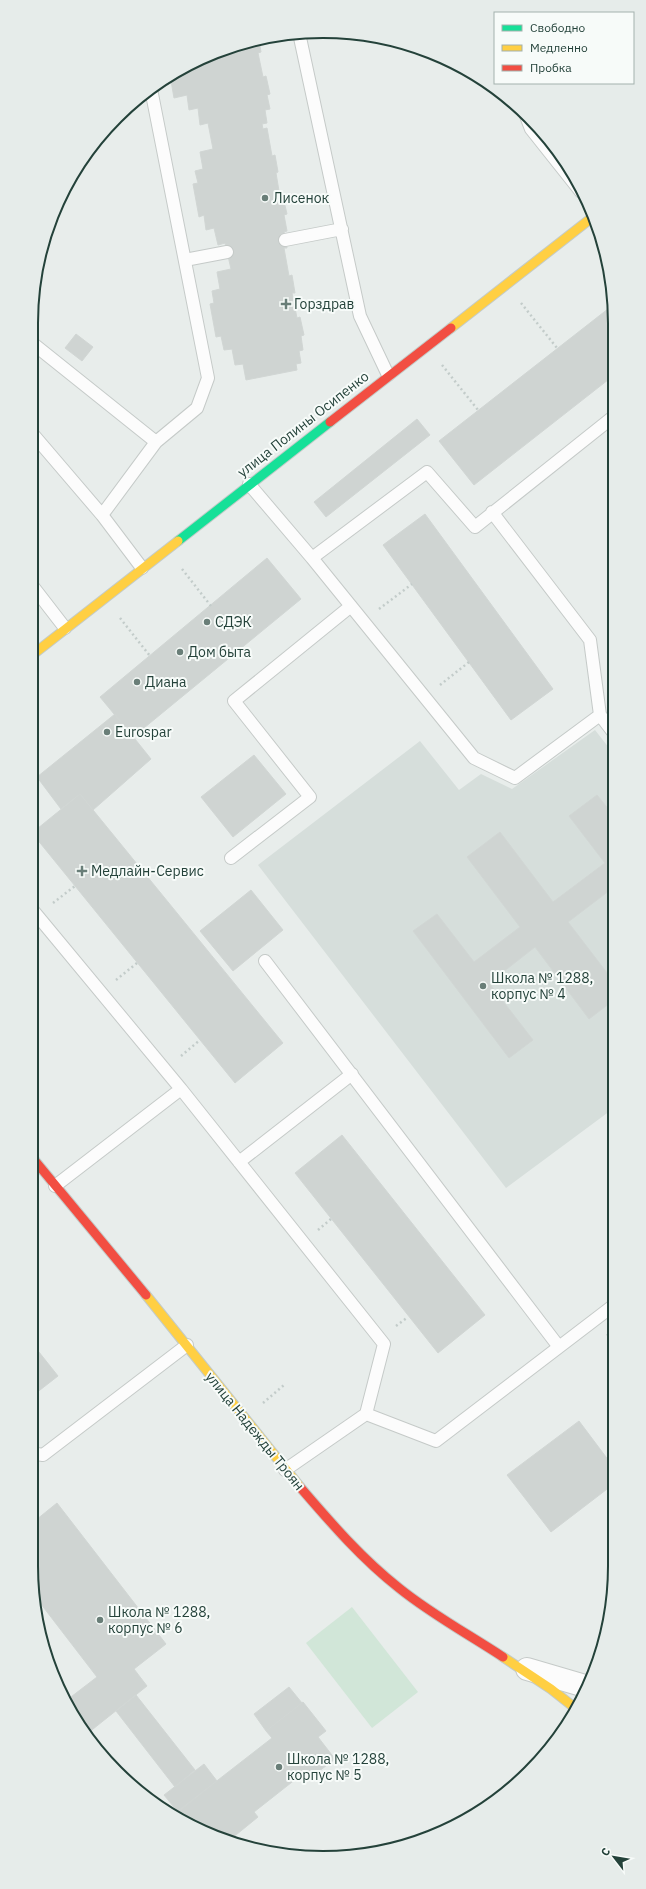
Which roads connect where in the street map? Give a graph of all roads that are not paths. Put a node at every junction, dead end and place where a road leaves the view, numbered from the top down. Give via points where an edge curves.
1 (300, 39) edge
2 (152, 95) edge
3 (530, 127) edge
4 (562, 168) edge
5 (589, 220) edge
6 (342, 229) junction
7 (285, 240) dead end
8 (227, 252) dead end
9 (185, 260) junction
10 (38, 348) edge
11 (388, 375) junction
12 (608, 422) edge
13 (38, 440) edge
14 (156, 442) junction
15 (249, 484) junction
16 (492, 512) junction
17 (102, 515) junction
18 (312, 558) junction
19 (142, 568) junction
20 (38, 593) edge
21 (351, 606) junction
22 (65, 628) junction
23 (38, 650) edge
24 (600, 715) junction
25 (608, 725) edge
26 (231, 858) dead end
27 (38, 917) edge
28 (265, 961) dead end
29 (352, 1074) junction
30 (181, 1089) junction
31 (239, 1162) junction
32 (38, 1165) edge
33 (55, 1186) junction
34 (608, 1310) edge
35 (187, 1345) junction
36 (559, 1347) junction
37 (366, 1414) junction
38 (38, 1454) edge
39 (284, 1470) junction
40 (516, 1666) junction
41 (582, 1685) edge
42 (572, 1705) edge

1 - 6 lane
2 - 9 lane
3 - 4 lane
5 - 11 street, улица Полины Осипенко
6 - 7 lane
6 - 11 lane via 360,316
8 - 9 lane
9 - 14 lane via 208,378 197,408
10 - 14 lane
11 - 15 street, улица Полины Осипенко
12 - 16 lane
13 - 17 lane
14 - 17 lane
15 - 18 lane
15 - 19 street, улица Полины Осипенко
16 - 18 lane via 475,527 427,472
16 - 24 lane via 590,640
17 - 19 lane
18 - 21 lane
19 - 22 street, улица Полины Осипенко
20 - 22 lane
21 - 24 lane via 474,758 515,778
21 - 26 lane via 234,701 310,797
22 - 23 street, улица Полины Осипенко
24 - 25 lane
27 - 30 lane
28 - 29 lane
29 - 31 lane
29 - 36 lane
30 - 31 lane
30 - 33 lane
31 - 37 lane via 384,1344
32 - 33 street, улица Надежды Троян
33 - 35 street, улица Надежды Троян
34 - 36 lane
35 - 38 lane via 43,1455
35 - 39 street, улица Надежды Троян
36 - 37 lane via 436,1440
37 - 39 lane
39 - 40 street, улица Надежды Троян via 376,1569 426,1609
40 - 41 street, улица Надежды Троян
40 - 42 street, улица Надежды Троян

